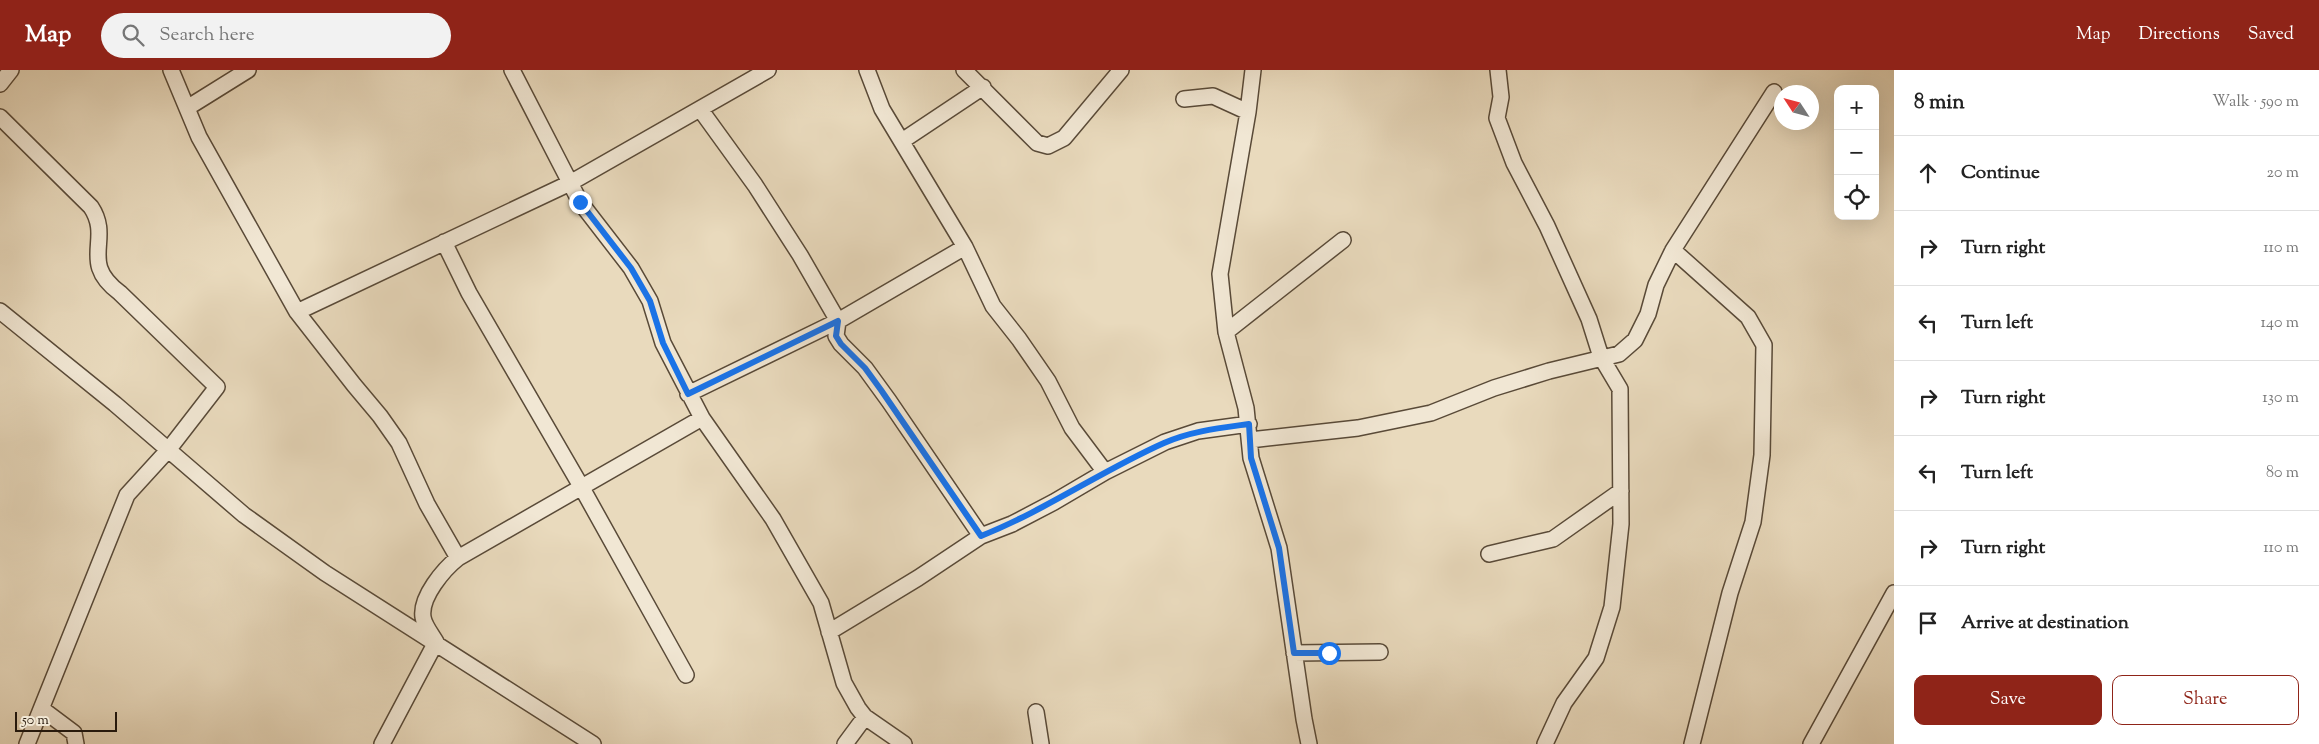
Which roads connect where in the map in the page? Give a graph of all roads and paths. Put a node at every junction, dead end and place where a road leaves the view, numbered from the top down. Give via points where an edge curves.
1 (11, 70) edge
2 (171, 70) edge
3 (248, 70) edge
4 (512, 70) edge
5 (768, 70) edge
6 (867, 70) edge
7 (964, 70) edge
8 (1121, 70) edge
9 (1253, 70) edge
10 (1498, 70) edge
11 (0, 84) edge
12 (983, 87) junction
13 (1774, 92) dead end
14 (1184, 99) dead end
15 (187, 108) junction
16 (700, 108) junction
17 (1248, 112) junction
18 (0, 117) edge
19 (902, 141) junction
20 (570, 183) junction
21 (1343, 240) dead end
22 (444, 242) junction
23 (965, 247) junction
24 (1673, 250) junction
25 (0, 311) edge
26 (297, 312) junction
27 (838, 321) junction
28 (1226, 332) junction
29 (1601, 357) junction
30 (688, 394) junction
31 (702, 418) junction
32 (1249, 424) junction
33 (1250, 440) junction
34 (168, 449) junction
35 (1105, 472) junction
36 (582, 488) junction
37 (1621, 491) junction
38 (981, 536) junction
39 (1489, 554) dead end
40 (458, 558) junction
41 (1894, 593) edge
42 (829, 632) junction
43 (436, 642) junction
44 (1380, 652) dead end
45 (1294, 653) junction
46 (686, 675) dead end
47 (42, 709) junction
48 (1036, 712) dead end
49 (865, 717) junction
50 (27, 744) edge
51 (76, 744) edge
52 (382, 744) edge
53 (593, 744) edge
54 (845, 744) edge
55 (904, 744) edge
56 (1041, 744) edge
57 (1310, 744) edge
58 (1545, 744) edge
59 (1692, 744) edge
60 (1811, 744) edge

1 - 11 street
2 - 15 street
3 - 15 street
4 - 20 street
5 - 16 street
6 - 19 street via 882,109
7 - 12 street
8 - 12 street via 1064,138 1048,146 1037,143
9 - 17 street
10 - 29 street via 1501,97 1497,118 1514,163 1589,319
12 - 19 street
13 - 24 street
14 - 17 street via 1213,96
15 - 26 street via 199,137
16 - 20 street
16 - 27 street via 756,185
17 - 28 street via 1220,274
18 - 34 street via 99,218 97,265 107,283 217,387
19 - 23 street
20 - 22 street
20 - 30 street via 580,202 631,268 650,301 663,343
21 - 28 street
22 - 26 street
22 - 36 street via 469,294
23 - 27 street
23 - 35 street via 993,306 1048,381 1072,428
24 - 29 street via 1656,286 1648,314 1634,340 1619,354
24 - 59 street via 1748,316 1764,345 1762,455 1753,522 1730,593
25 - 34 street
26 - 40 street via 399,443 427,504
27 - 30 street
27 - 38 street via 836,336 841,344 865,368
28 - 32 street
29 - 33 street via 1494,388 1431,413 1358,428
29 - 37 street via 1620,390
30 - 31 street
31 - 36 street
31 - 42 street via 772,519 821,603
32 - 33 street
32 - 35 street via 1198,431 1173,439
33 - 45 street via 1251,458 1279,548
34 - 43 street via 244,515 325,573
34 - 47 street via 127,496
35 - 38 street via 1054,502
36 - 40 street
36 - 46 street
37 - 39 street via 1553,539
37 - 58 street via 1621,524 1612,607 1596,658 1564,703
38 - 42 street
40 - 43 street via 445,569 428,593 423,617
41 - 60 street
42 - 49 street via 844,683
43 - 52 street
43 - 53 street
44 - 45 street
45 - 57 street
47 - 50 street
47 - 51 street via 74,733
48 - 56 street
49 - 54 street
49 - 55 street

